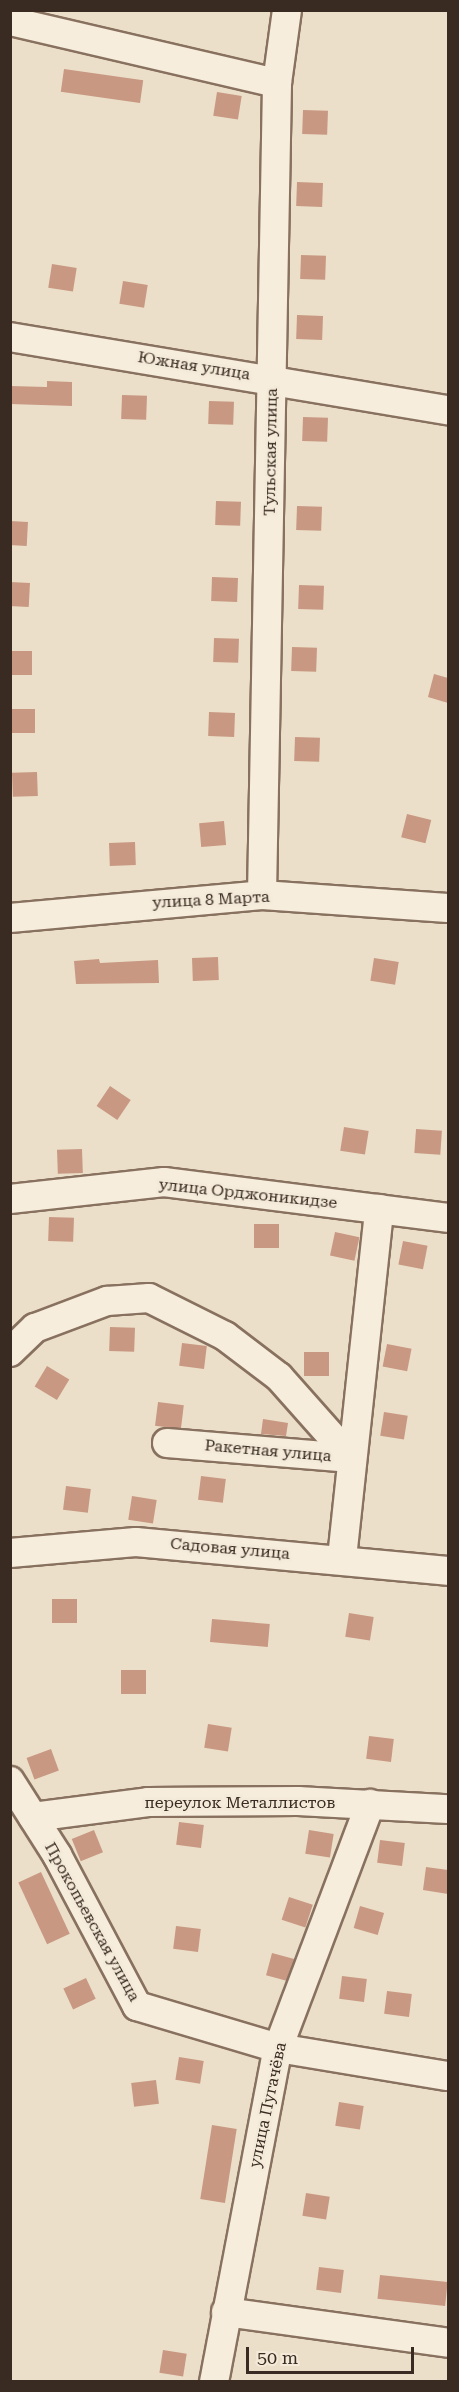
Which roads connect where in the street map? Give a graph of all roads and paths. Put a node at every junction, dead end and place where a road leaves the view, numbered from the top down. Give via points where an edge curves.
1 (286, 10) edge
2 (10, 21) edge
3 (277, 83) junction
4 (10, 337) edge
5 (273, 379) junction
6 (448, 410) edge
7 (262, 895) junction
8 (448, 908) edge
9 (10, 918) edge
10 (10, 1199) edge
11 (379, 1209) junction
12 (448, 1218) edge
13 (10, 1352) edge
14 (167, 1443) dead end
15 (351, 1458) junction
16 (10, 1553) edge
17 (342, 1558) junction
18 (448, 1571) edge
19 (10, 1781) edge
20 (370, 1804) junction
21 (448, 1809) edge
22 (33, 1817) junction
23 (278, 2048) junction
24 (448, 2076) edge
25 (226, 2312) junction
26 (448, 2343) edge
27 (214, 2382) edge

1 - 3 street, Тульская улица
2 - 3 street
3 - 5 street, Тульская улица
4 - 5 street, Южная улица
5 - 6 street, Южная улица
5 - 7 street, Тульская улица
7 - 8 street, улица 8 Марта
7 - 9 street, улица 8 Марта
10 - 11 street, улица Орджоникидзе via 164,1182
11 - 12 street, улица Орджоникидзе
11 - 15 street
13 - 15 street, Ракетная улица via 35,1328 107,1301 149,1298 225,1336 279,1377
14 - 15 street, Ракетная улица
15 - 17 street
16 - 17 street, Садовая улица via 136,1542
17 - 18 street, Садовая улица
19 - 22 street, Прокопьевская улица
20 - 21 street, переулок Металлистов
20 - 22 street, переулок Металлистов via 148,1802
20 - 23 street, улица Пугачёва
22 - 23 street, Прокопьевская улица via 137,2006
23 - 24 street, Прокопьевская улица
23 - 25 street, улица Пугачёва
25 - 26 street
25 - 27 street, улица Пугачёва

